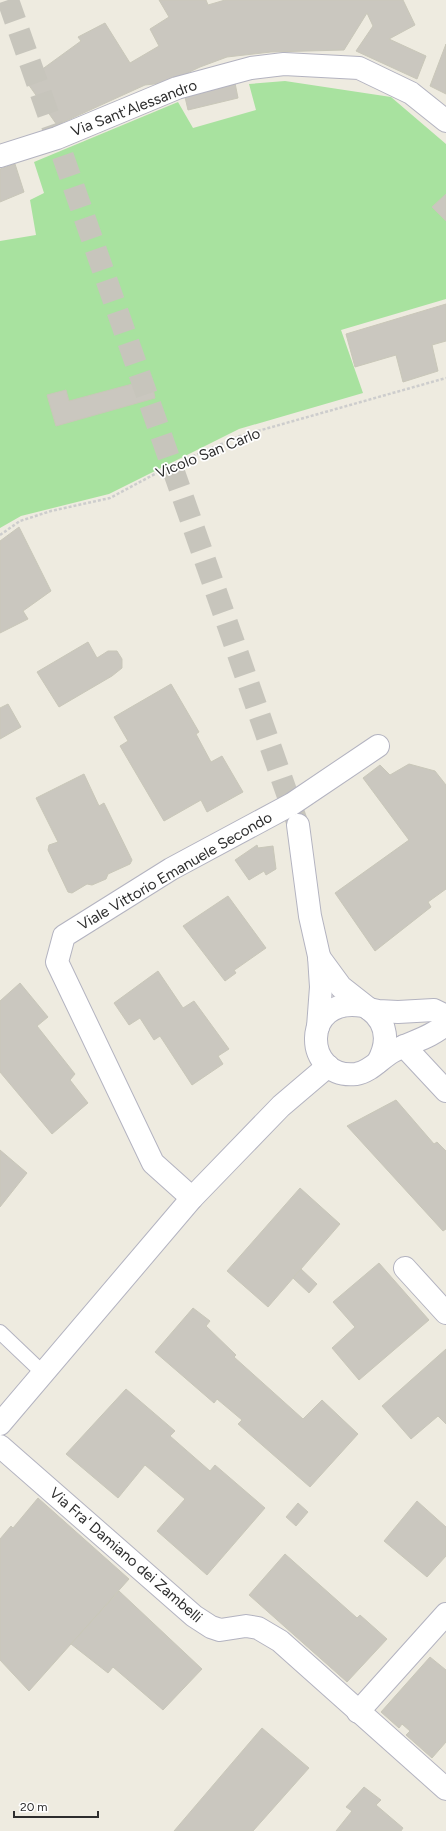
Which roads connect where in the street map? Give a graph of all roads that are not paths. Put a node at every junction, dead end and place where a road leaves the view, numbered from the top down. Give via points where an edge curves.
1 (446, 122) edge
2 (0, 156) edge
3 (378, 746) dead end
4 (298, 825) tunnel mouth
5 (319, 956) junction
6 (366, 1007) junction
7 (446, 1016) edge
8 (446, 1024) edge
9 (318, 1027) junction
10 (404, 1046) junction
11 (378, 1062) junction
12 (328, 1066) junction
13 (446, 1091) edge
14 (192, 1198) junction
15 (405, 1268) dead end
16 (446, 1313) edge
17 (0, 1332) edge
18 (43, 1373) junction
19 (0, 1424) edge
20 (0, 1446) edge
21 (446, 1614) edge
22 (358, 1712) junction
23 (446, 1789) edge

1 - 2 street, Via Sant'Alessandro via 411,93 359,68 284,64 251,68 177,88 57,138
3 - 14 street, Viale Vittorio Emanuele Secondo via 292,804 171,869 64,936 57,962 153,1163
4 - 5 street via 310,916
5 - 6 street via 341,987
5 - 9 street via 321,987
6 - 7 street via 378,1011 398,1012 434,1010
6 - 9 street via 351,1004 339,1006 328,1012
6 - 11 street via 382,1022 386,1033 383,1052
8 - 10 street via 439,1031
9 - 12 street via 315,1039 318,1051
10 - 11 street
10 - 13 street
11 - 12 street via 356,1074 344,1074
12 - 14 street via 281,1106
14 - 18 street
15 - 16 street
17 - 18 lane
18 - 19 street
20 - 22 street, Via Fra' Damiano dei Zambelli via 194,1616 220,1630 246,1626 258,1628 280,1641
21 - 22 street
22 - 23 street, Via Fra' Damiano dei Zambelli

